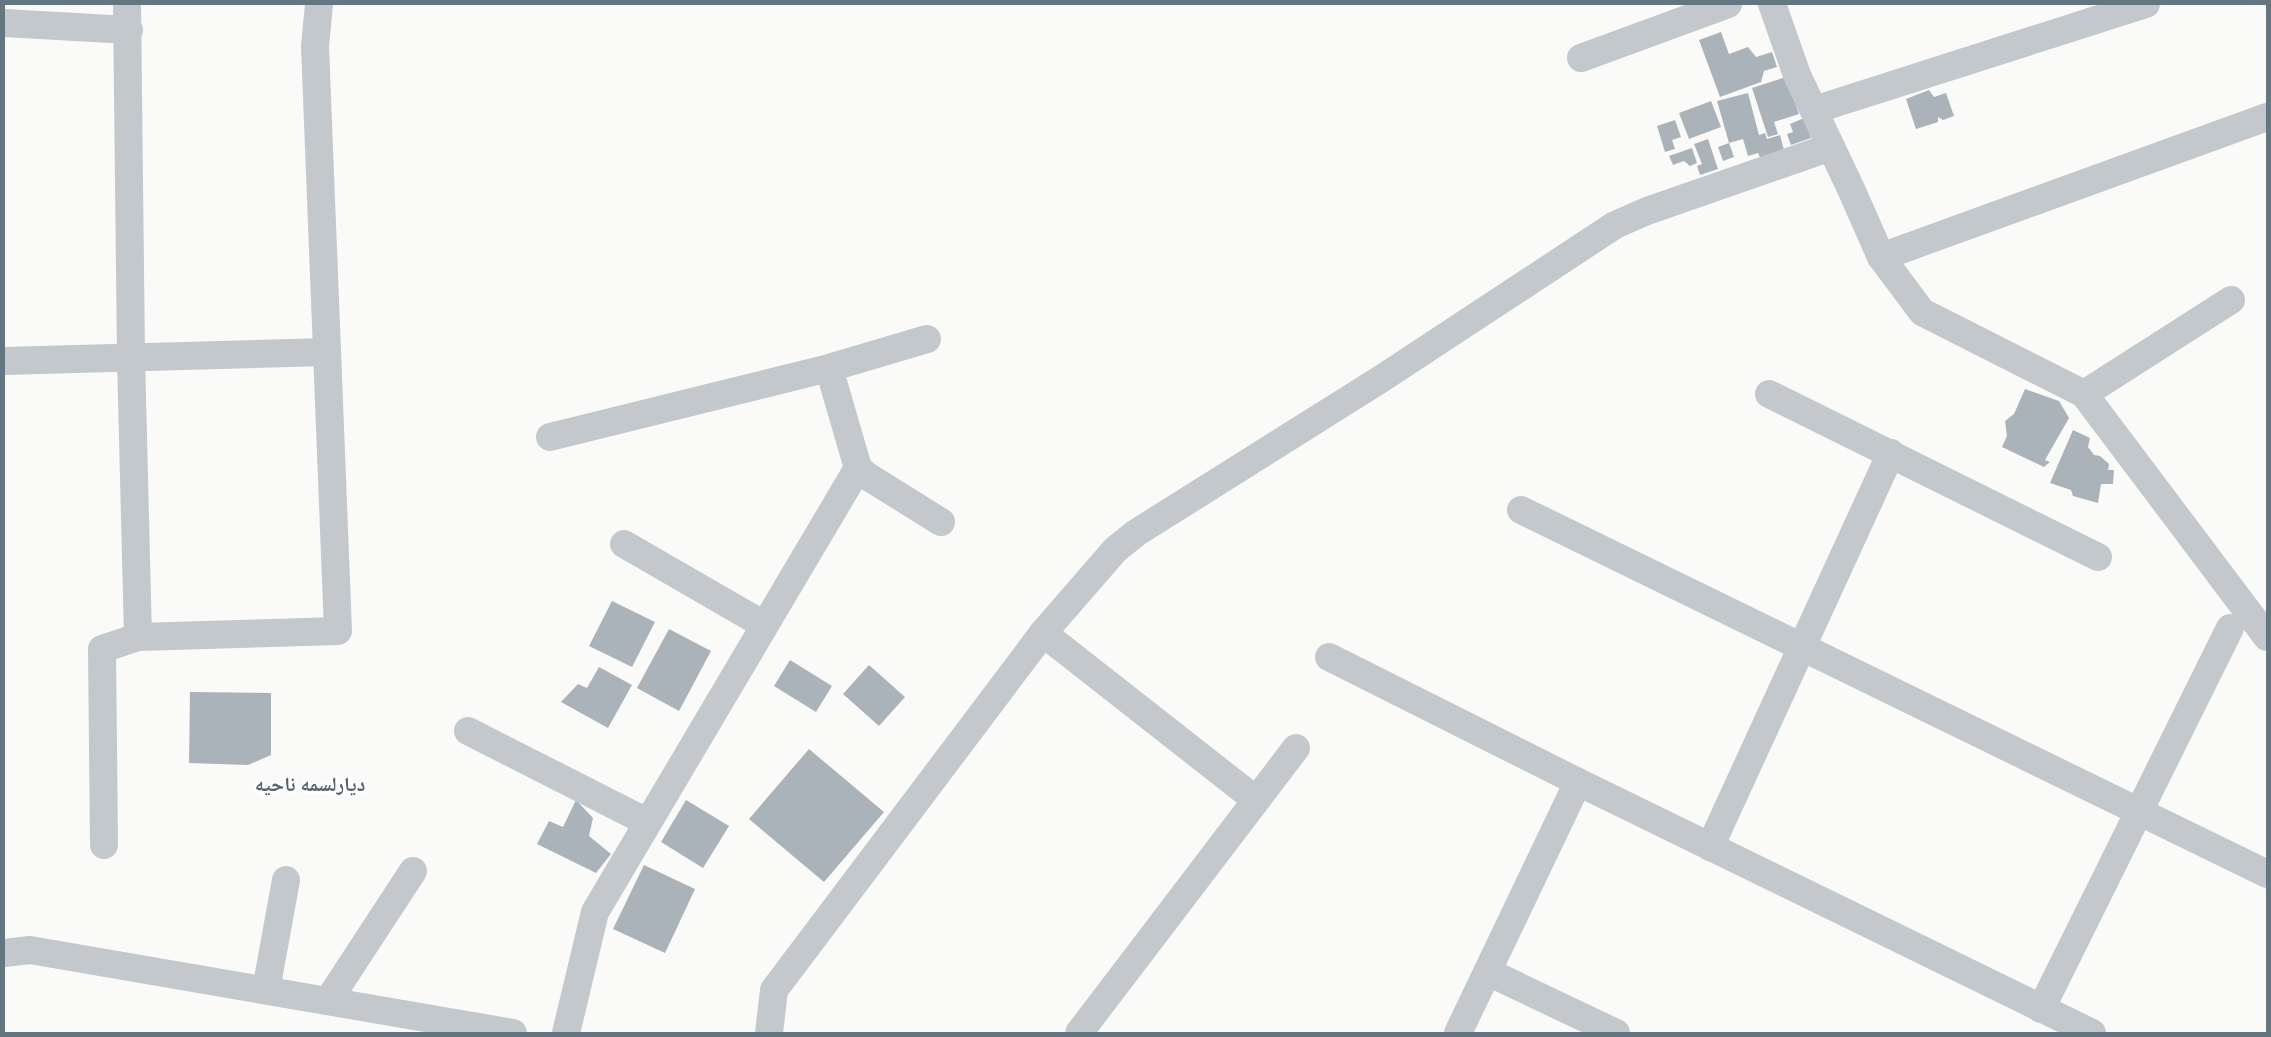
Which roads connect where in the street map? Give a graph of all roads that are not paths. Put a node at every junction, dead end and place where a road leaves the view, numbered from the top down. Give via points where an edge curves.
1 (319, 4) edge
2 (1728, 4) edge
3 (1772, 4) edge
4 (2146, 4) edge
5 (128, 17) edge
6 (4, 23) edge
7 (1581, 58) dead end
8 (1814, 110) junction
9 (2267, 117) edge
10 (1831, 147) junction
11 (1880, 257) junction
12 (2231, 300) dead end
13 (927, 338) dead end
14 (327, 352) junction
15 (131, 357) junction
16 (4, 361) edge
17 (829, 368) junction
18 (1769, 394) dead end
19 (2084, 394) junction
20 (550, 437) dead end
21 (1891, 453) junction
22 (858, 468) junction
23 (1521, 510) dead end
24 (941, 522) dead end
25 (624, 544) dead end
26 (2098, 557) dead end
27 (764, 625) junction
28 (2230, 628) dead end
29 (1043, 632) junction
30 (138, 637) junction
31 (2267, 638) edge
32 (1802, 647) junction
33 (1329, 657) dead end
34 (468, 731) dead end
35 (1296, 748) dead end
36 (1578, 782) junction
37 (1256, 800) junction
38 (2138, 812) junction
39 (647, 822) junction
40 (104, 845) dead end
41 (1710, 847) junction
42 (413, 870) dead end
43 (2267, 874) edge
44 (286, 880) dead end
45 (4, 953) edge
46 (1488, 972) junction
47 (266, 990) junction
48 (328, 1001) junction
49 (2041, 1009) junction
50 (513, 1033) edge
51 (566, 1033) edge
52 (769, 1033) edge
53 (1079, 1033) edge
54 (1458, 1033) edge
55 (1616, 1033) edge
56 (2092, 1033) edge

1 - 14 street via 315,46
2 - 7 street
3 - 8 street via 1797,75
4 - 8 street
5 - 6 street
5 - 15 street
8 - 10 street
9 - 11 street
10 - 11 street
10 - 29 street via 1615,226 1381,379 1136,533 1115,550
11 - 19 street via 1922,312
12 - 19 street
13 - 17 street
14 - 15 street
14 - 30 street via 338,631
15 - 16 street
15 - 30 street
17 - 20 street
17 - 22 street
18 - 21 street
19 - 31 street
21 - 26 street
21 - 32 street
22 - 24 street
22 - 27 street
23 - 32 street
25 - 27 street
27 - 39 street
28 - 38 street
29 - 37 street
29 - 52 street via 774,990
30 - 40 street via 102,649
32 - 38 street
32 - 41 street
33 - 36 street
34 - 39 street
35 - 37 street
36 - 41 street
36 - 46 street
37 - 53 street
38 - 43 street
38 - 49 street
39 - 51 street via 595,912
41 - 49 street
42 - 48 street
44 - 47 street
45 - 47 street via 30,950
46 - 54 street
46 - 55 street
47 - 48 street
48 - 50 street
49 - 56 street

